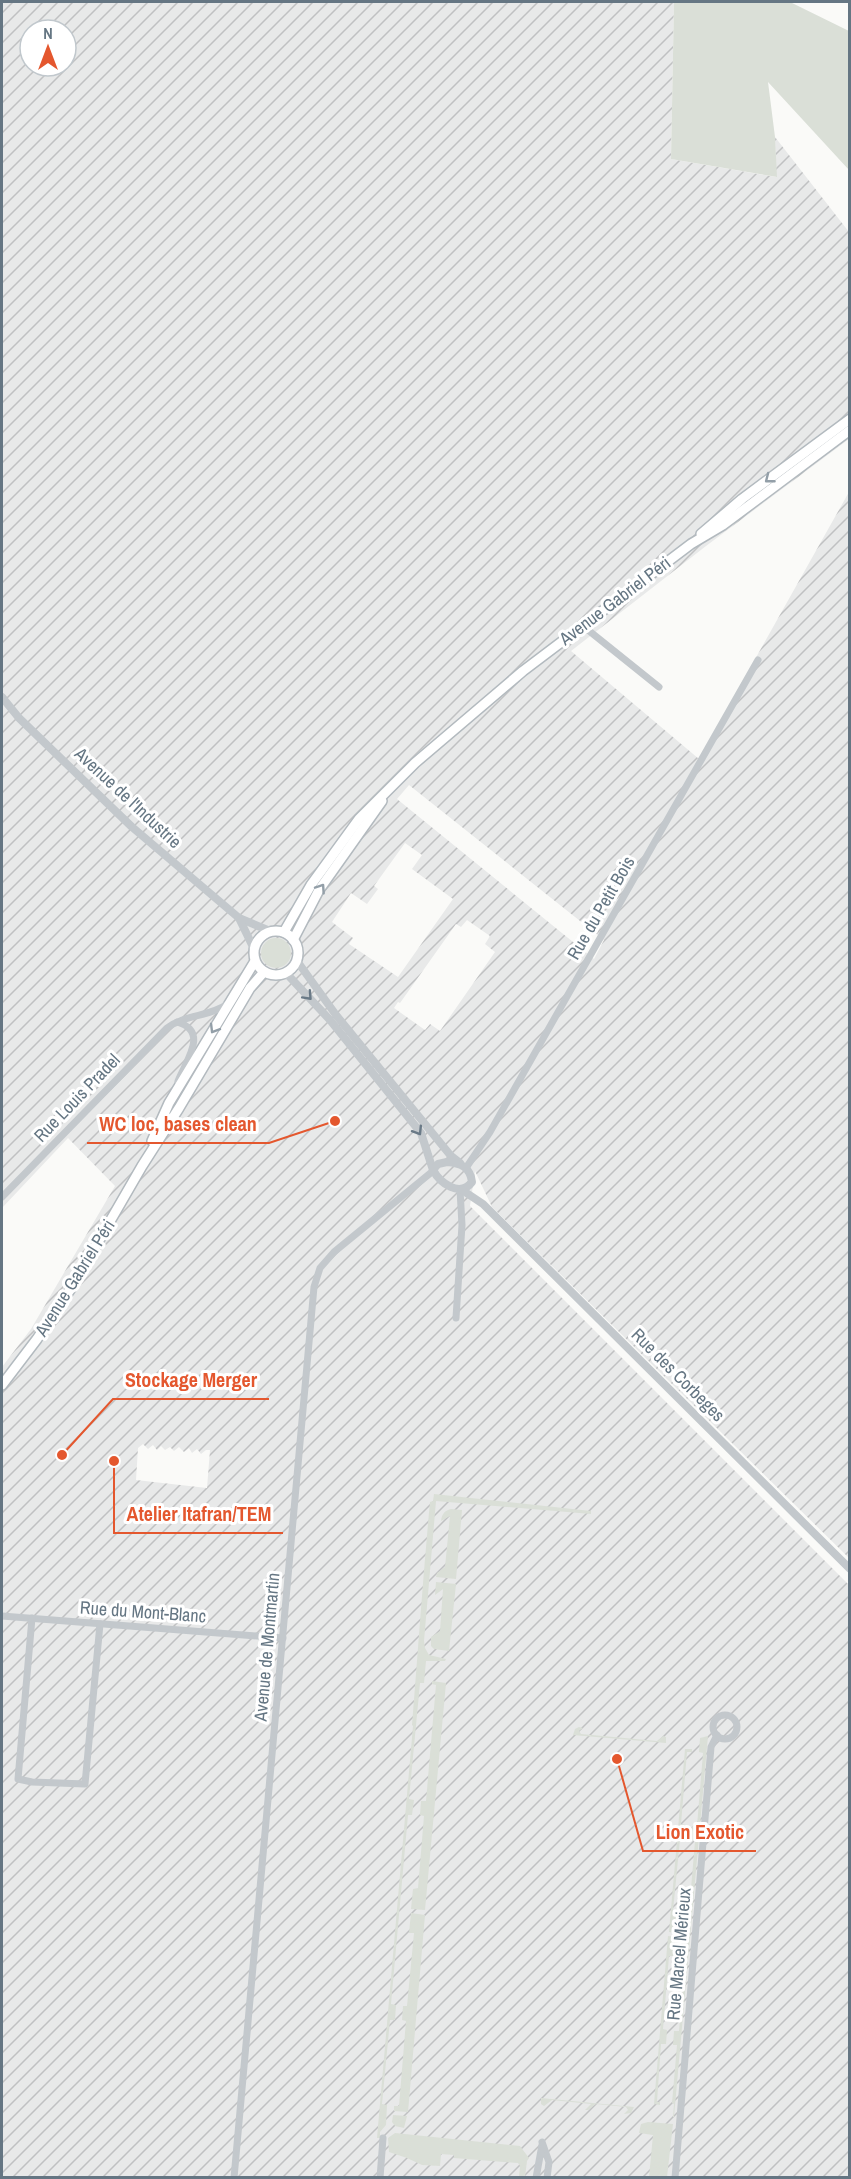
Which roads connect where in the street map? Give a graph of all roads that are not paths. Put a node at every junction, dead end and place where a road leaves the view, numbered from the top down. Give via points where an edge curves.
1 (849, 419) edge
2 (849, 430) edge
3 (795, 466) junction
4 (583, 626) junction
5 (758, 660) dead end
6 (659, 687) dead end
7 (2, 696) edge
8 (392, 786) junction
9 (238, 918) junction
10 (270, 931) junction
11 (284, 932) junction
12 (293, 939) junction
13 (254, 949) junction
14 (255, 961) junction
15 (297, 961) junction
16 (264, 972) junction
17 (286, 973) junction
18 (230, 1002) junction
19 (177, 1022) junction
20 (169, 1102) junction
21 (463, 1165) junction
22 (142, 1166) junction
23 (433, 1171) junction
24 (472, 1182) junction
25 (461, 1190) junction
26 (2, 1197) edge
27 (483, 1204) junction
28 (456, 1318) dead end
29 (2, 1385) edge
30 (849, 1569) edge
31 (2, 1616) edge
32 (32, 1618) junction
33 (100, 1624) junction
34 (283, 1638) junction
35 (717, 1735) dead end
36 (383, 2138) dead end
37 (234, 2178) edge
38 (380, 2178) edge
39 (536, 2178) edge
40 (547, 2178) edge
41 (675, 2178) edge

1 - 3 main road
2 - 3 main road, Avenue Gabriel Péri
3 - 4 main road, Avenue Gabriel Péri via 723,525 691,544
4 - 6 street
4 - 8 main road, Avenue Gabriel Péri via 450,732
5 - 21 street, Rue du Petit Bois via 490,1132 478,1152
7 - 9 street, Avenue de l'Industrie via 19,718 132,827
8 - 11 main road, Avenue Gabriel Péri via 359,819 311,885
12 -> 8 main road, Avenue Gabriel Péri via 319,890
9 - 10 street, Avenue de l'Industrie
9 - 13 street, Avenue de l'Industrie
10 - 11 main road
10 - 13 main road
11 - 12 main road
12 - 15 main road
13 - 14 main road
14 - 16 main road
14 - 18 main road, Avenue Gabriel Péri
15 - 17 main road
15 - 21 street via 341,1022 451,1156
16 - 17 main road
16 - 22 main road, Avenue Gabriel Péri via 250,988
17 -> 23 street via 330,1020 421,1133
18 - 19 street, Rue Louis Pradel via 217,1012
18 -> 20 main road, Avenue Gabriel Péri
19 - 20 street via 192,1029 194,1040
19 - 26 street, Rue Louis Pradel via 162,1032
20 - 22 main road, Avenue Gabriel Péri
21 - 23 street via 447,1162 438,1164
21 - 24 street, Rue des Corbeges
22 - 29 main road, Avenue Gabriel Péri via 43,1330
23 - 25 street, Rue des Corbeges via 445,1183
23 - 34 street, Avenue de Montmartin via 334,1252 317,1277
24 - 25 street
24 - 27 street, Rue des Corbeges
25 - 27 street, Rue des Corbeges
25 - 28 street
27 - 30 street, Rue des Corbeges
31 - 32 street, Rue du Mont-Blanc
32 - 33 street, Rue du Mont-Blanc
32 - 33 street via 18,1779 32,1782 85,1784
33 - 34 street, Rue du Mont-Blanc
34 - 37 street, Avenue de Montmartin
35 - 41 street, Rue Marcel Mérieux via 711,1747
36 - 38 street
39 - 40 street via 543,2142 549,2162

